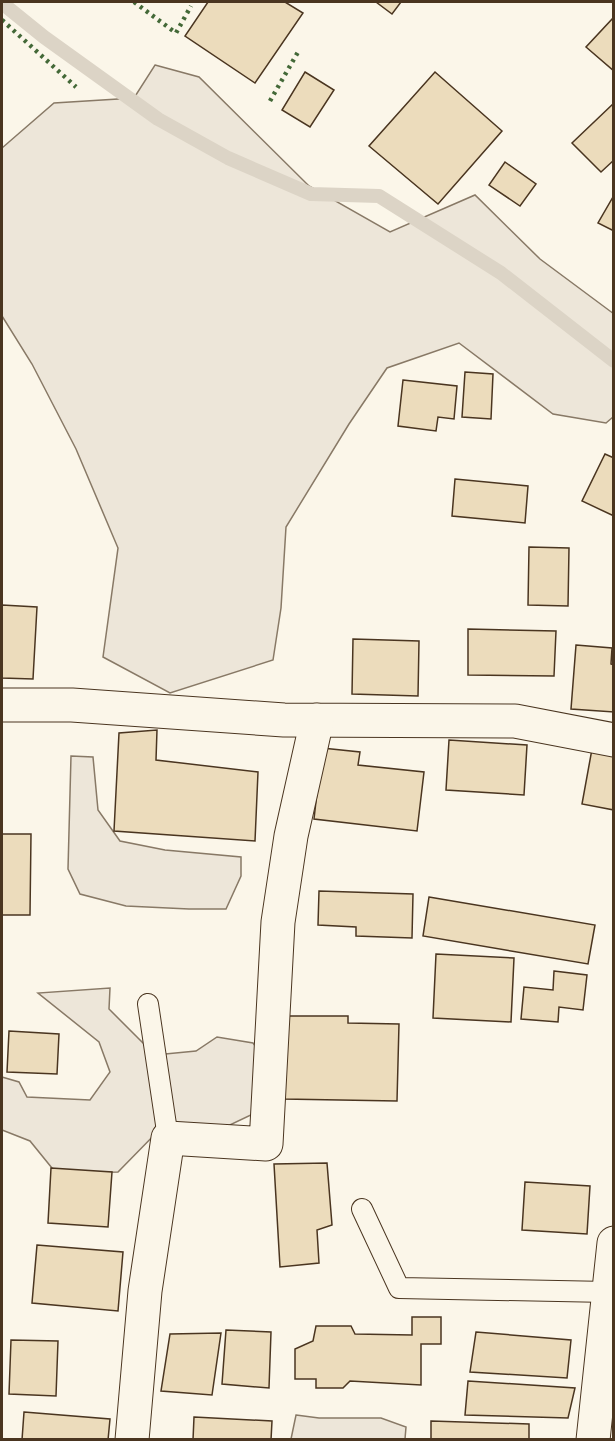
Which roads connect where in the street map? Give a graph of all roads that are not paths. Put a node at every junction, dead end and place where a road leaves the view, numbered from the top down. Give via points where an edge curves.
1 (2, 705) edge
2 (318, 720) junction
3 (614, 740) edge
4 (148, 1004) dead end
5 (168, 1138) junction
6 (362, 1209) dead end
7 (614, 1243) edge
8 (608, 1292) junction
9 (132, 1440) edge
10 (592, 1440) edge

1 - 2 street via 72,705
2 - 3 street via 516,721
2 - 5 street via 291,836 279,922 266,1144
4 - 5 lane
5 - 9 street via 146,1291
6 - 8 lane via 399,1288
7 - 8 street
8 - 10 street

